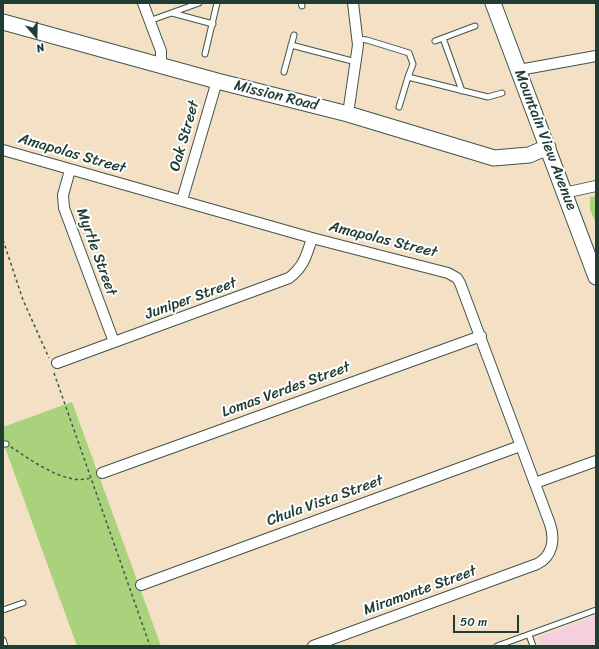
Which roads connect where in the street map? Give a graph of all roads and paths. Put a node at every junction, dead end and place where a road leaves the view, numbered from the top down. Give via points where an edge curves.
1 (143, 3) edge
2 (199, 3) edge
3 (217, 3) edge
4 (353, 3) edge
5 (493, 3) edge
6 (172, 13) junction
7 (149, 21) junction
8 (3, 22) edge
9 (213, 24) junction
10 (475, 26) dead end
11 (294, 35) dead end
12 (443, 38) junction
13 (357, 39) junction
14 (435, 41) dead end
15 (291, 45) junction
16 (205, 54) dead end
17 (596, 56) edge
18 (356, 62) junction
19 (161, 65) junction
20 (519, 70) junction
21 (284, 72) dead end
22 (408, 76) junction
23 (217, 81) junction
24 (462, 90) junction
25 (502, 93) dead end
26 (399, 107) dead end
27 (348, 114) junction
28 (548, 147) junction
29 (3, 150) edge
30 (70, 170) junction
31 (596, 186) edge
32 (564, 193) junction
33 (182, 200) junction
34 (312, 238) junction
35 (3, 240) edge
36 (596, 277) edge
37 (481, 336) junction
38 (114, 342) junction
39 (54, 366) junction
40 (5, 444) edge
41 (520, 446) junction
42 (596, 461) edge
43 (102, 473) dead end
44 (90, 478) junction
45 (535, 483) junction
46 (537, 564) joint
47 (141, 585) dead end
48 (23, 603) dead end
49 (3, 610) edge
50 (596, 610) edge
51 (529, 635) junction
52 (3, 640) edge
53 (5, 646) edge
54 (150, 646) edge
55 (313, 646) edge
56 (497, 646) edge
57 (533, 646) edge

1 - 7 street
2 - 6 lane
3 - 9 lane
4 - 13 street
5 - 20 street, Mountain View Avenue
6 - 7 lane
6 - 9 lane
7 - 19 street via 161,51
8 - 19 street, Mission Road
9 - 16 lane
10 - 12 lane
11 - 15 lane
12 - 14 lane
12 - 24 lane
13 - 18 street
13 - 22 lane via 409,53 413,64
15 - 18 lane
15 - 21 lane
17 - 20 street
18 - 27 street
19 - 23 street, Mission Road
20 - 28 street, Mountain View Avenue
22 - 24 lane
22 - 26 lane
23 - 27 street, Mission Road
23 - 33 street, Oak Street
24 - 25 lane via 488,97
27 - 28 street, Mission Road via 494,158 529,155
28 - 32 street, Mountain View Avenue
29 - 30 street, Amapolas Street
30 - 33 street, Amapolas Street
30 - 38 street, Myrtle Street via 63,195 64,208
31 - 32 street
32 - 36 street, Mountain View Avenue
33 - 34 street, Amapolas Street
34 - 37 street, Amapolas Street via 452,274 460,283
34 - 38 street, Juniper Street via 304,262 289,278
35 - 39 path via 23,300
37 - 41 street, Amapolas Street
37 - 43 street, Lomas Verdes Street
38 - 39 street, Juniper Street
39 - 44 path
40 - 44 path via 59,475 76,480
41 - 45 street, Amapolas Street
41 - 47 street, Chula Vista Street
42 - 45 street
44 - 54 path
45 - 46 street, Amapolas Street via 550,524 553,541 547,557
46 - 55 street, Miramonte Street
48 - 49 lane
50 - 51 lane
51 - 56 lane
51 - 57 lane
52 - 53 lane

